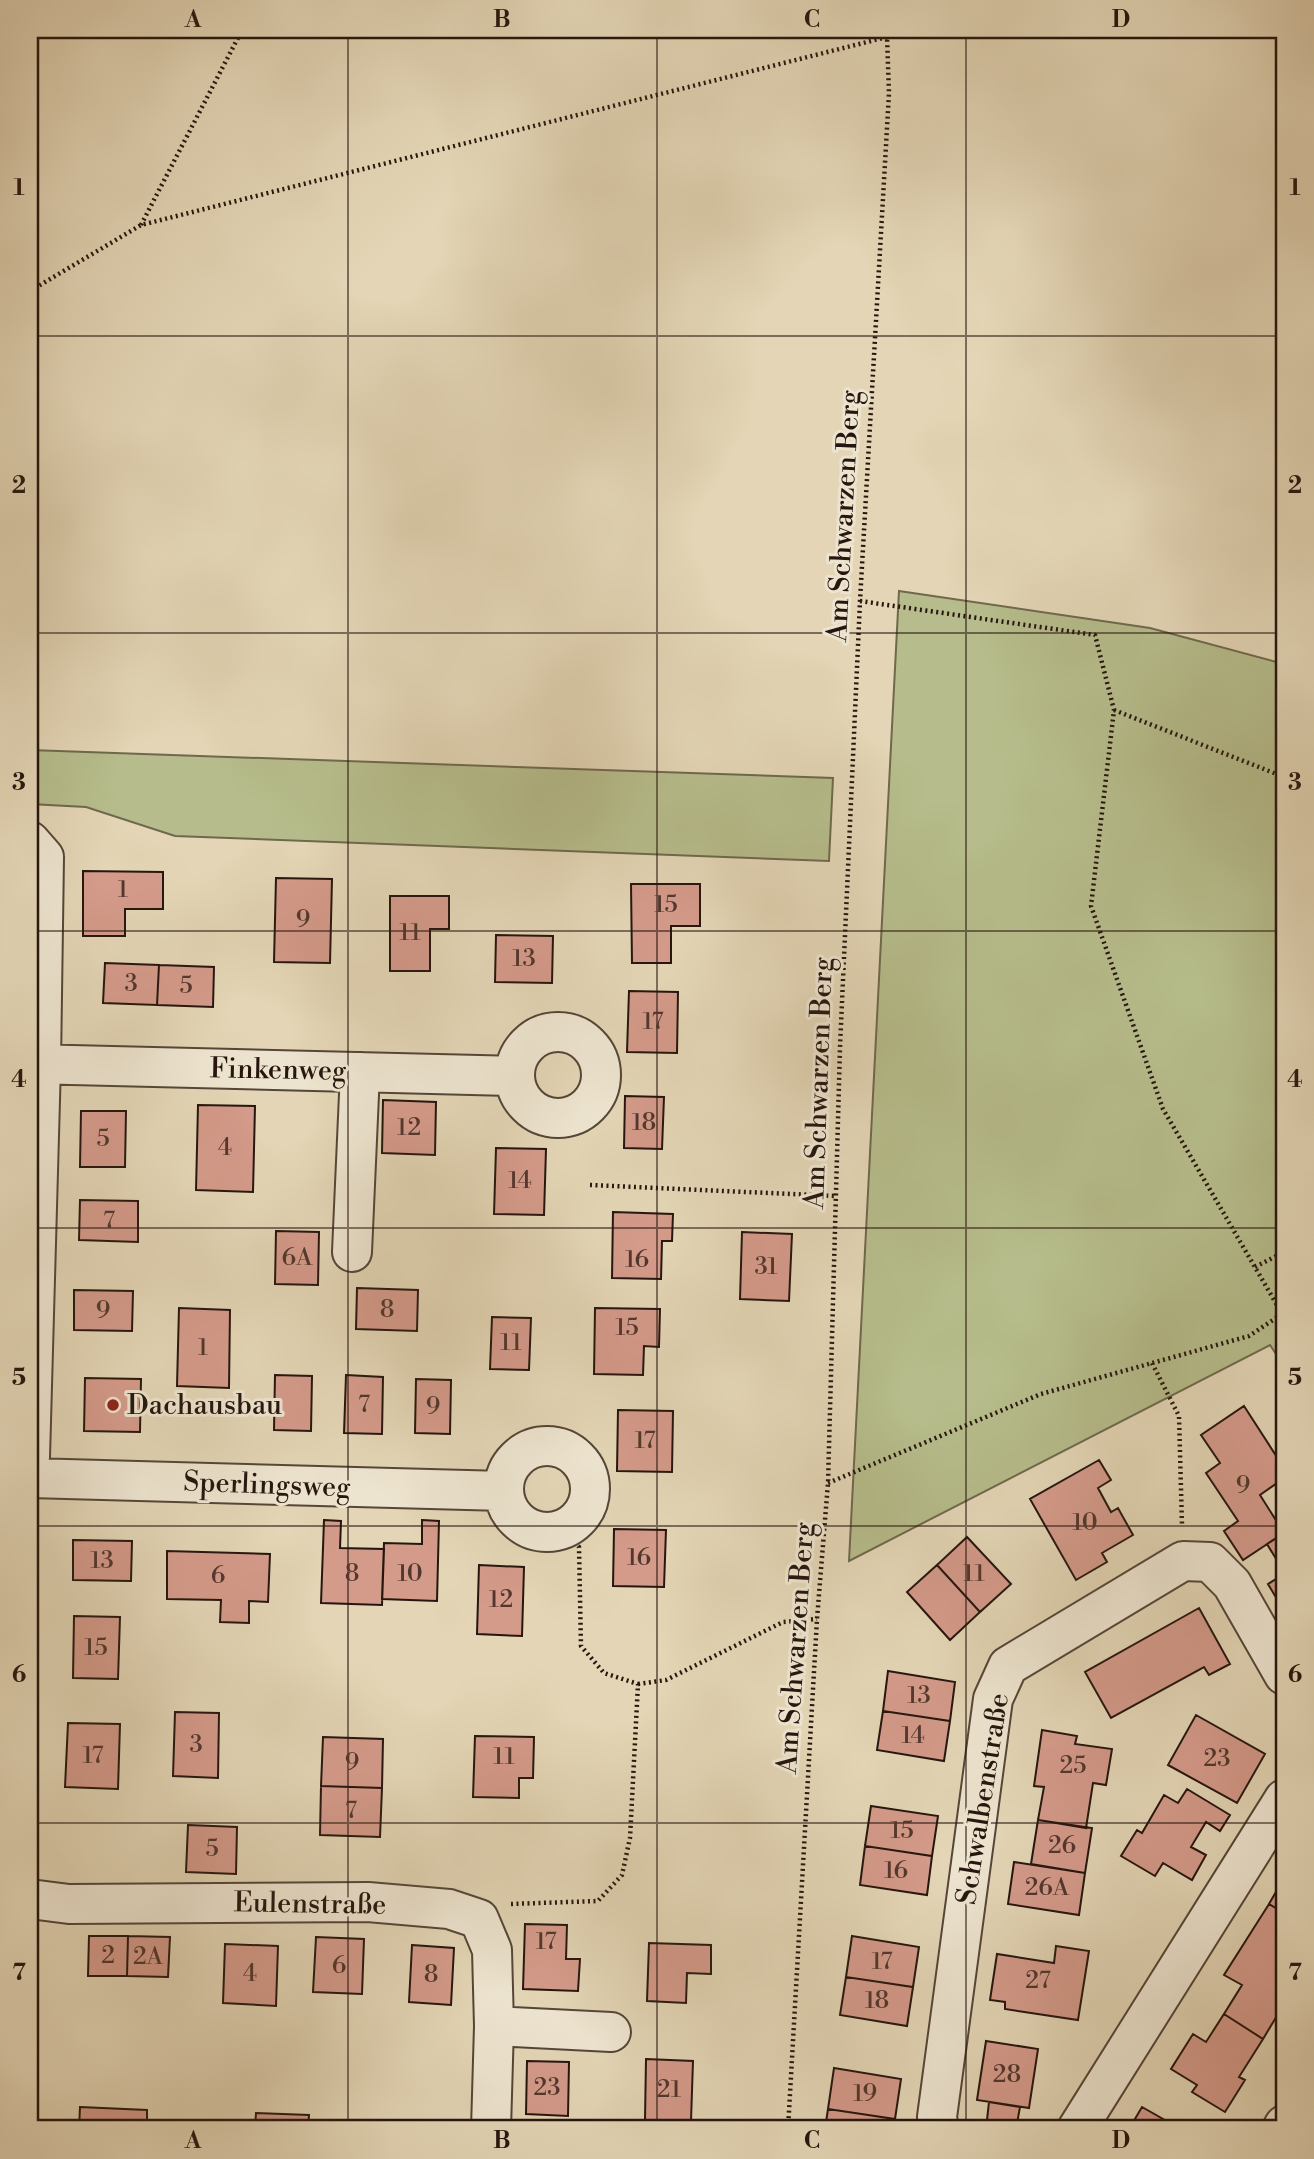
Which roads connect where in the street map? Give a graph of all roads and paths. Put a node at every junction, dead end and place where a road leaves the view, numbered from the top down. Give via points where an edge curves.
1 (242, 30) edge
2 (895, 30) edge
3 (887, 37) junction
4 (141, 225) junction
5 (30, 291) edge
6 (860, 601) junction
7 (1114, 710) junction
8 (1284, 777) edge
9 (30, 841) edge
10 (35, 1064) edge
11 (360, 1072) junction
12 (515, 1076) dead end
13 (590, 1185) dead end
14 (836, 1196) junction
15 (352, 1252) dead end
16 (1284, 1252) edge
17 (1255, 1267) junction
18 (1283, 1315) edge
19 (1152, 1363) junction
20 (30, 1457) edge
21 (30, 1478) edge
22 (828, 1483) junction
23 (504, 1491) junction
24 (563, 1529) junction
25 (1183, 1561) junction
26 (817, 1619) junction
27 (1284, 1675) edge
28 (638, 1684) junction
29 (1284, 1799) edge
30 (30, 1899) edge
31 (479, 1919) junction
32 (494, 2026) junction
33 (611, 2032) dead end
34 (491, 2129) edge
35 (788, 2129) edge
36 (939, 2129) edge
37 (1077, 2129) edge

1 - 4 path
2 - 3 path
3 - 4 path
3 - 6 path, Am Schwarzen Berg via 889,93
4 - 5 path
6 - 7 path via 1096,635
6 - 14 path, Am Schwarzen Berg
7 - 8 path
7 - 17 path via 1091,906 1163,1109
9 - 10 street via 44,857
10 - 11 street, Finkenweg
10 - 20 street
11 - 12 street, Finkenweg
11 - 15 street
13 - 14 path
14 - 22 path, Am Schwarzen Berg
16 - 17 path
17 - 18 path
18 - 19 path via 1249,1336
19 - 22 path via 1041,1394
19 - 25 path via 1179,1416
21 - 23 street, Sperlingsweg
22 - 26 path, Am Schwarzen Berg
23 - 24 street via 513,1516 523,1525 536,1531
23 - 24 street via 505,1477 522,1454 550,1446 564,1449 585,1469 589,1497 575,1522
24 - 28 path via 579,1547 580,1646 604,1673
25 - 27 street via 1210,1562 1232,1584
25 - 36 street, Schwalbenstraße via 1009,1666 993,1699
26 - 28 path via 783,1622 666,1680
26 - 35 path, Am Schwarzen Berg
28 - 31 path via 630,1838 622,1875 598,1901 504,1905
29 - 37 street
30 - 31 street, Eulenstraße via 69,1904 368,1902 449,1909
31 - 32 street via 492,1950
32 - 33 street
32 - 34 street

